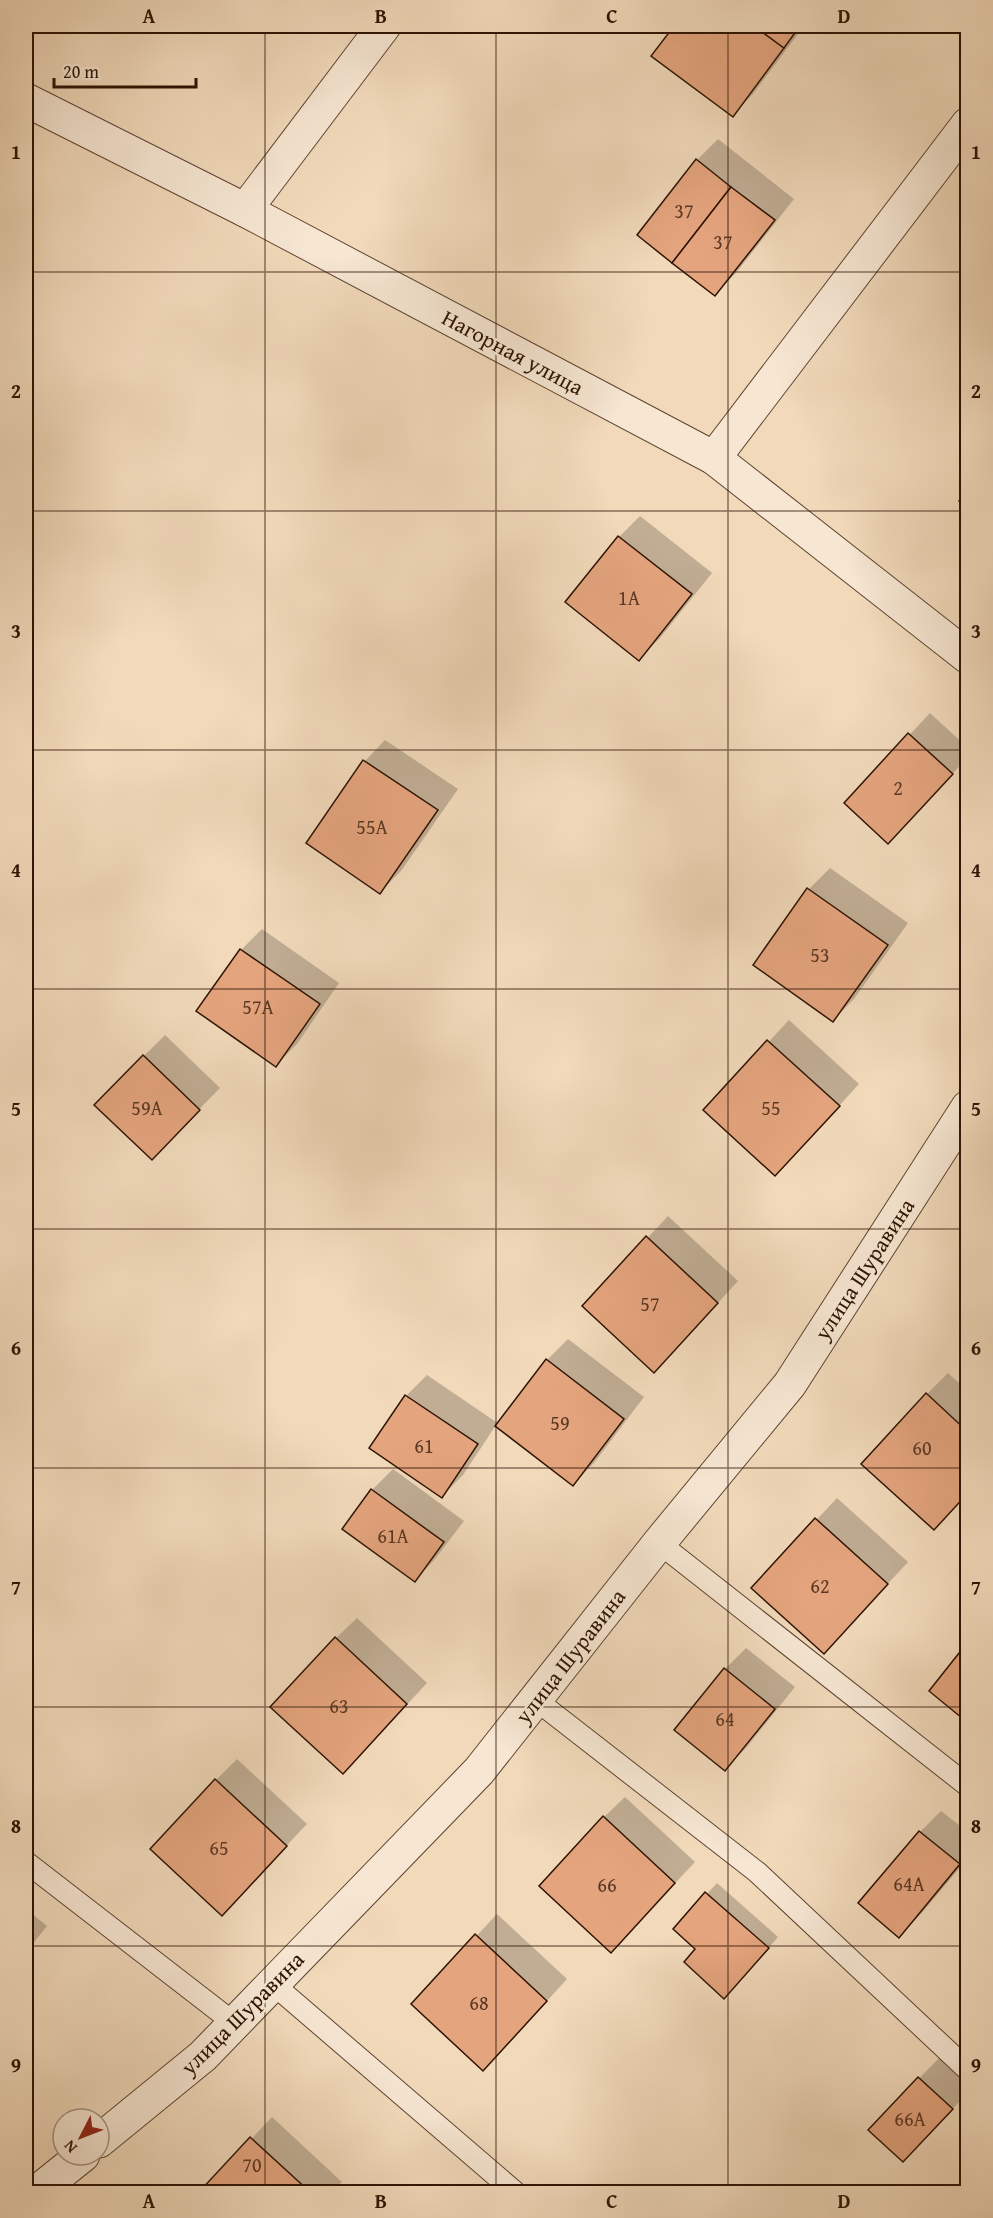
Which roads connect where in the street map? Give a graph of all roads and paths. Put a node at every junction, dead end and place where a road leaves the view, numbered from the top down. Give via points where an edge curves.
1 (384, 26) edge
2 (26, 100) edge
3 (968, 124) edge
4 (245, 210) junction
5 (714, 458) junction
6 (968, 657) edge
7 (968, 1107) edge
8 (659, 1543) junction
9 (536, 1700) junction
10 (968, 1786) edge
11 (26, 1862) edge
12 (273, 1984) junction
13 (234, 2024) junction
14 (968, 2070) edge
15 (111, 2132) edge
16 (68, 2167) edge
17 (37, 2193) edge
18 (515, 2193) edge

1 - 4 street
2 - 4 street, Нагорная улица
3 - 5 street
4 - 5 street, Нагорная улица
5 - 6 street, Нагорная улица
7 - 8 street, улица Шуравина via 790,1384
8 - 9 street, улица Шуравина
8 - 10 lane
9 - 12 street, улица Шуравина via 479,1771
9 - 14 lane via 757,1872
11 - 13 lane
12 - 13 street, улица Шуравина
12 - 18 lane
13 - 15 street, улица Шуравина via 203,2056
16 - 17 street

